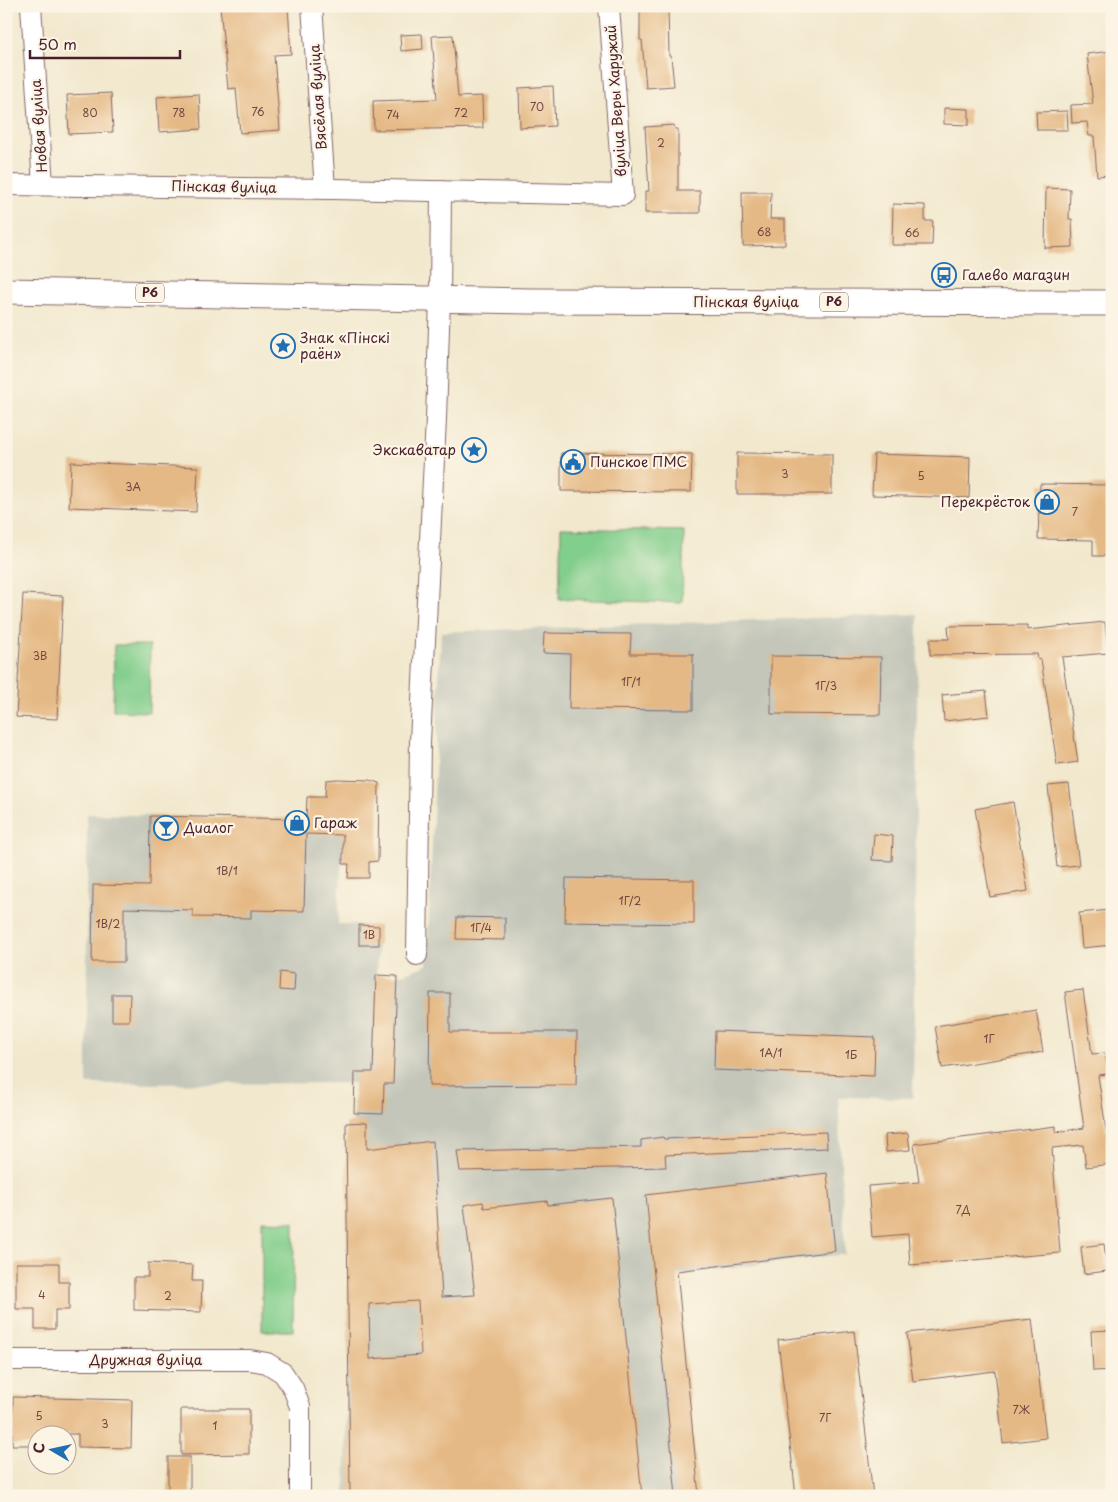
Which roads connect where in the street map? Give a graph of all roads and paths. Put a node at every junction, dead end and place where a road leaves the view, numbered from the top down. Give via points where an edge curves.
1 (31, 6) edge
2 (312, 6) edge
3 (609, 6) edge
4 (6, 185) edge
5 (43, 185) junction
6 (325, 189) junction
7 (441, 191) junction
8 (623, 195) joint
9 (6, 291) edge
10 (440, 299) junction
11 (1112, 303) edge
12 (417, 955) dead end
13 (6, 1360) edge
14 (300, 1496) edge

1 - 5 street, Новая вуліца
2 - 6 street, Вясёлая вуліца
3 - 8 street, вуліца Веры Харужай
4 - 5 street, Пінская вуліца
5 - 6 street, Пінская вуліца
6 - 7 street, Пінская вуліца
7 - 8 street, Пінская вуліца
7 - 10 street
9 - 10 main road, Пінская вуліца / Р6
10 - 11 main road, Пінская вуліца / Р6
10 - 12 street via 420,742
13 - 14 street, Дружная вуліца via 250,1360 268,1363 283,1373 300,1407

